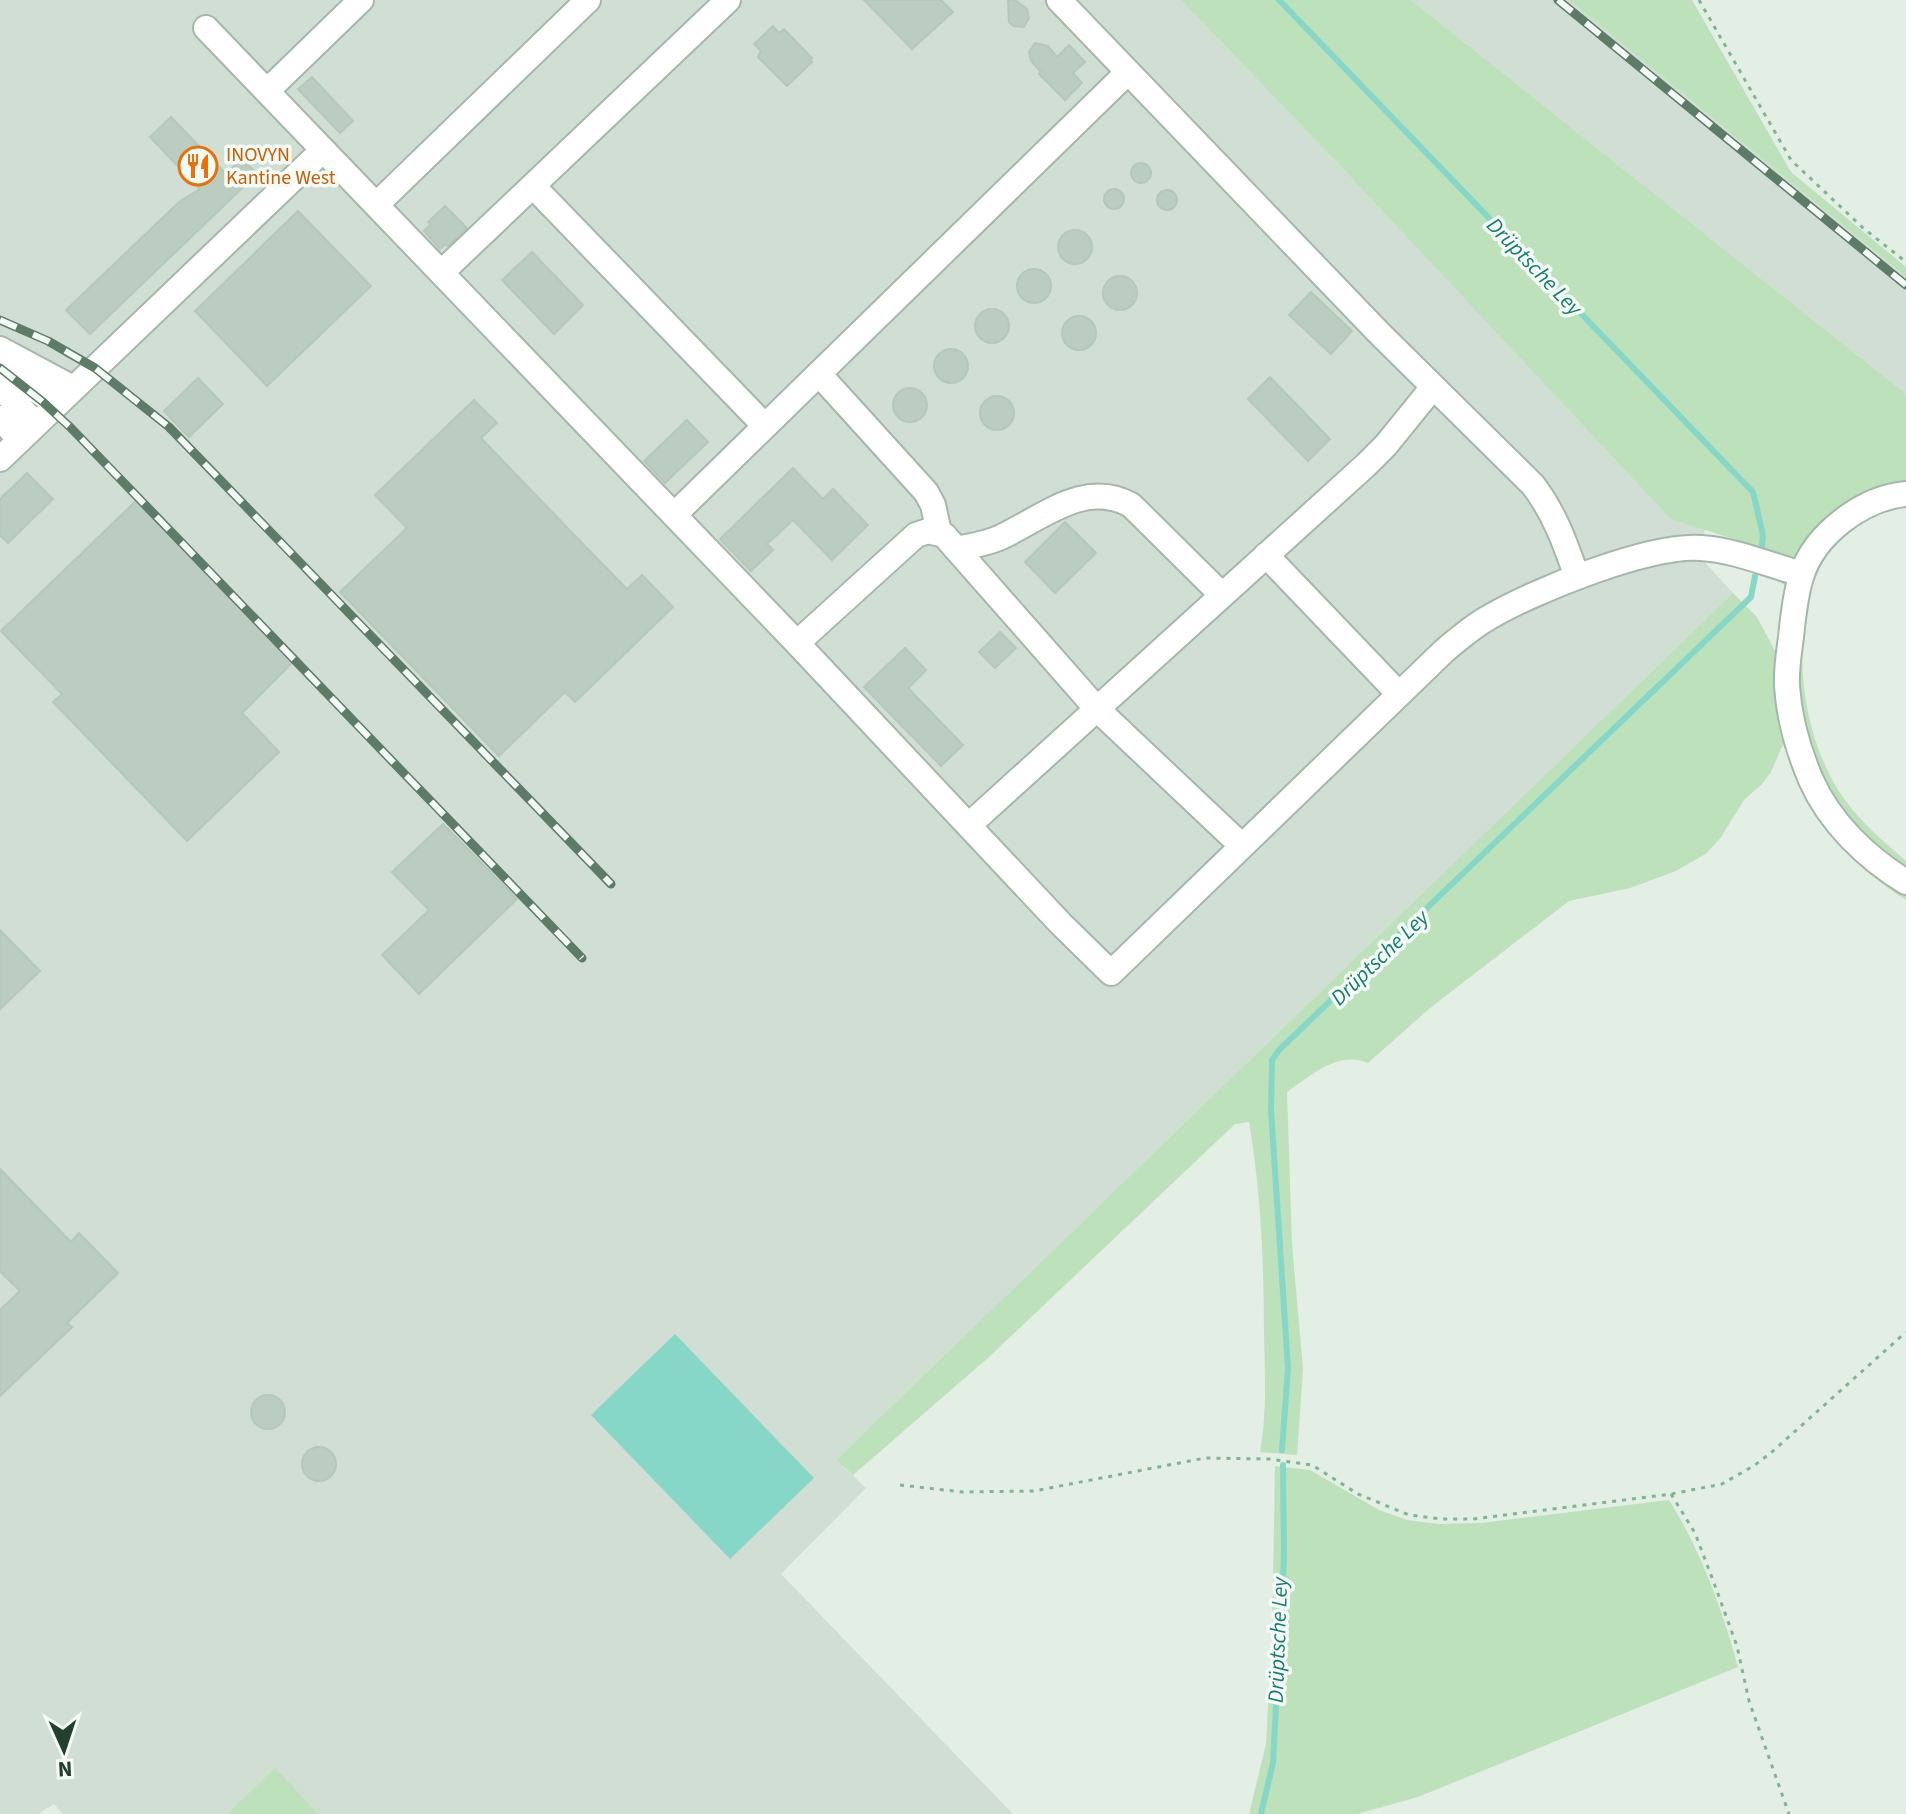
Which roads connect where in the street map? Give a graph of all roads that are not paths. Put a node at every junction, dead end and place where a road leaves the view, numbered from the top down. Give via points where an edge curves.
1 (361, 0) edge
2 (588, 0) edge
3 (728, 0) edge
4 (1059, 0) edge
5 (206, 28) dead end
6 (1128, 72) junction
7 (267, 91) junction
8 (323, 150) junction
9 (533, 186) junction
10 (376, 205) junction
11 (442, 272) junction
12 (0, 349) edge
13 (0, 367) edge
14 (819, 374) junction
15 (0, 387) edge
16 (1433, 387) junction
17 (65, 396) junction
18 (0, 418) edge
19 (765, 426) junction
20 (28, 432) junction
21 (0, 459) edge
22 (1906, 494) edge
23 (674, 515) junction
24 (948, 541) junction
25 (1266, 555) junction
26 (1802, 574) junction
27 (1577, 577) junction
28 (1222, 595) junction
29 (797, 643) junction
30 (1399, 694) junction
31 (1097, 709) junction
32 (969, 825) junction
33 (1242, 846) junction
34 (1906, 882) edge

1 - 7 street
2 - 10 street
3 - 9 street
4 - 6 street
5 - 7 street
6 - 14 street
6 - 16 street
7 - 8 street
8 - 10 street
8 - 17 street
9 - 11 street
9 - 19 street
10 - 11 street
11 - 23 street
12 - 17 street
13 - 17 street via 45,394
14 - 19 street
14 - 24 street via 926,492
15 - 20 street
16 - 25 street via 1386,445
16 - 27 street via 1533,485 1550,508
17 - 20 street
18 - 20 street
19 - 23 street
20 - 21 street
22 - 26 street via 1868,503 1842,520
23 - 29 street
24 - 28 street via 999,538 1082,498 1120,498
24 - 29 street via 928,531 916,535
24 - 31 street
25 - 28 street
25 - 30 street
26 - 27 street via 1692,547
26 - 34 street via 1787,685 1802,757 1840,825
27 - 30 street via 1475,625
28 - 31 street
29 - 32 street
30 - 33 street
31 - 32 street
31 - 33 street
32 - 33 street via 1111,973

